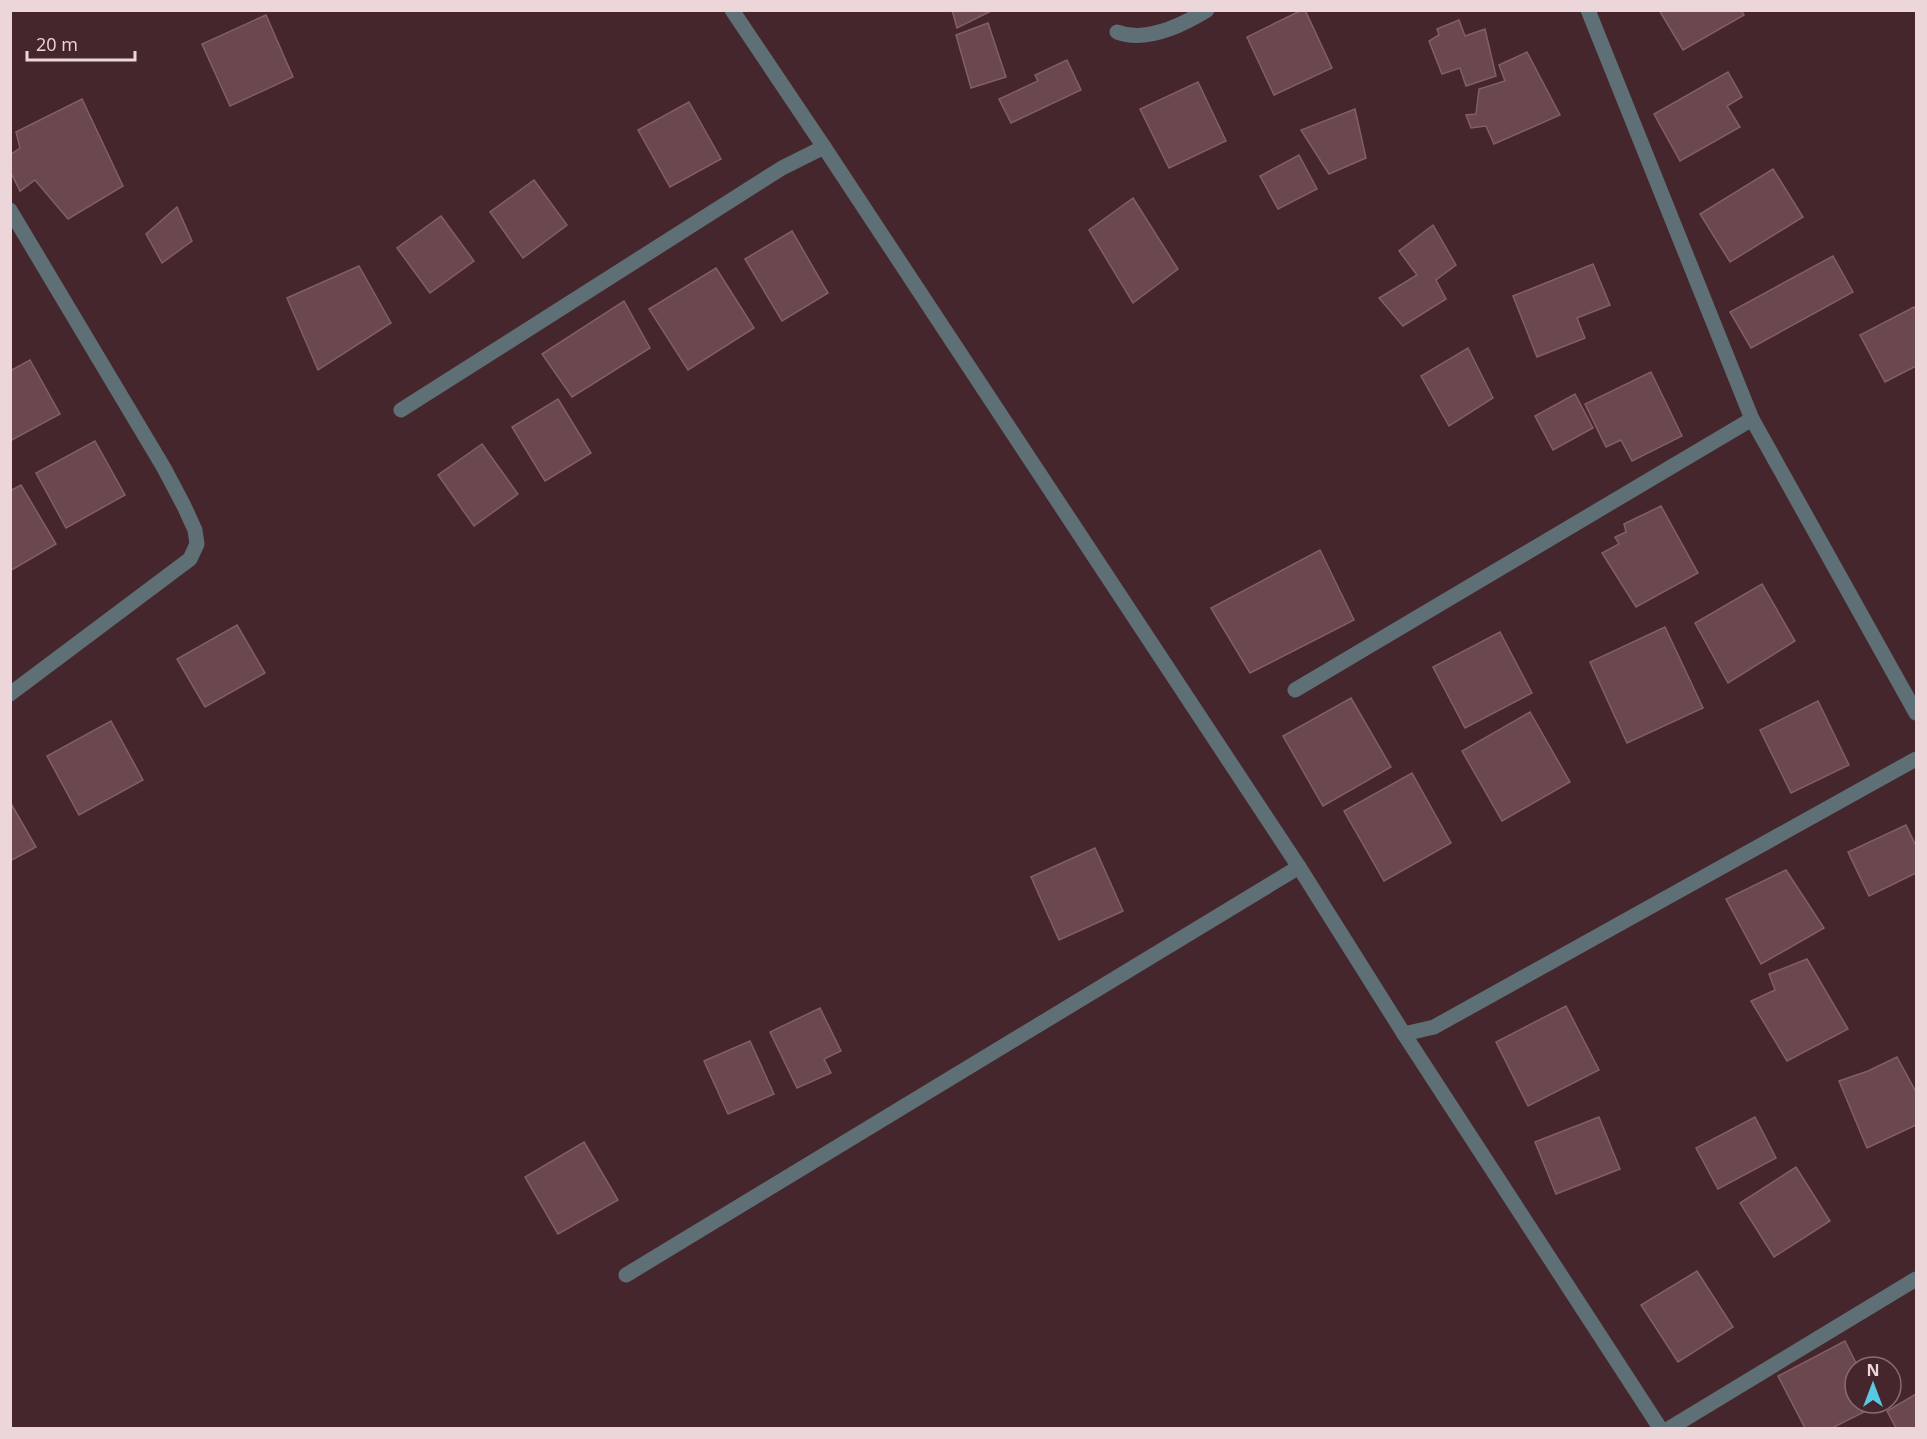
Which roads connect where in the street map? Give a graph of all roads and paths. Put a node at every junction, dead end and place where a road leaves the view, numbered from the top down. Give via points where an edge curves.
1 (732, 10) edge
2 (1207, 10) edge
3 (1588, 10) edge
4 (1117, 32) dead end
5 (824, 147) junction
6 (10, 210) edge
7 (401, 410) dead end
8 (1752, 419) junction
9 (1295, 690) dead end
10 (10, 694) edge
11 (1917, 713) edge
12 (1917, 759) edge
13 (1299, 867) junction
14 (1404, 1034) junction
15 (626, 1275) dead end
16 (1917, 1280) edge
17 (1660, 1428) edge
18 (1670, 1428) edge

1 - 5 street
2 - 4 street via 1162,32 1130,37
3 - 8 street
5 - 7 street via 782,168
5 - 13 street
6 - 10 street via 164,468 195,530 196,544 190,559
8 - 9 street
8 - 11 street
12 - 14 street via 1434,1027
13 - 14 street
13 - 15 street
14 - 17 street
16 - 18 street

